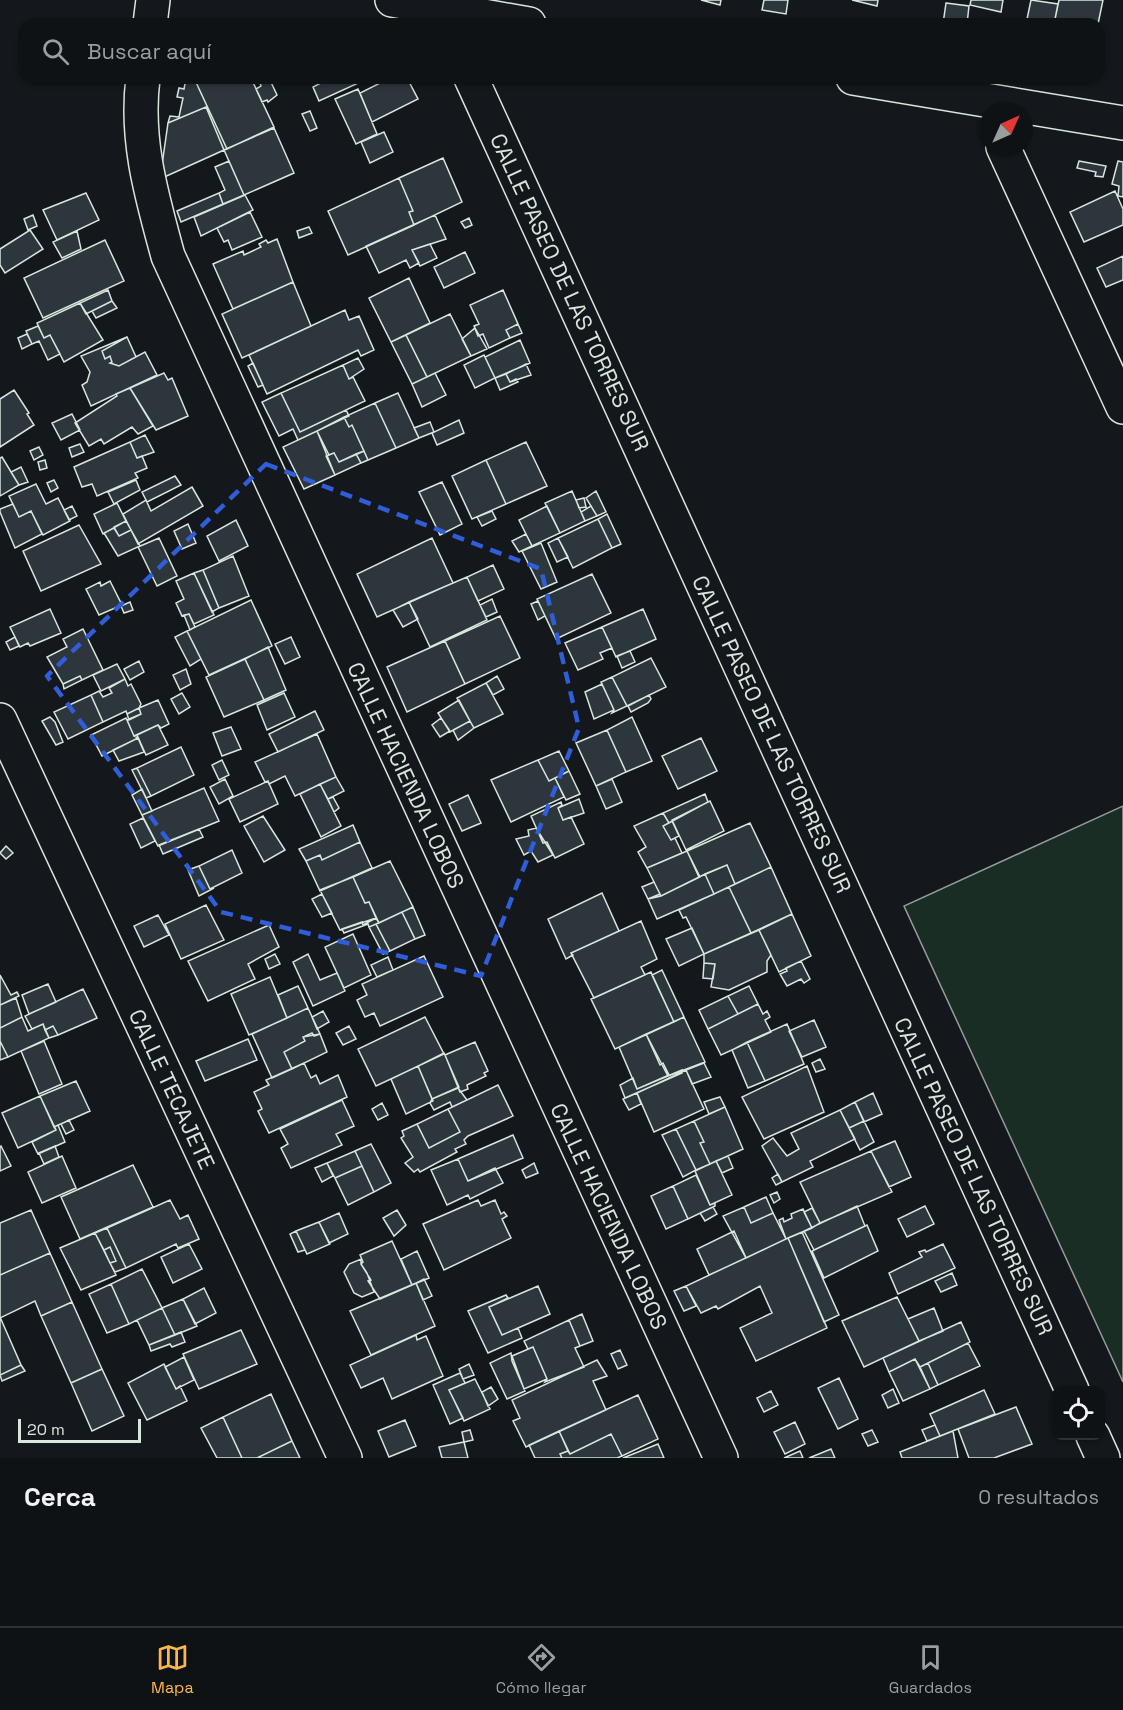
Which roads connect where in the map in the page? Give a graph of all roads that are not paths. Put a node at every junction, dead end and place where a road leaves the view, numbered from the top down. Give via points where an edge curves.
1 (153, 0) edge
2 (392, 0) edge
3 (443, 16) edge
4 (151, 18) edge
5 (464, 18) edge
6 (142, 84) edge
7 (474, 84) edge
8 (880, 84) edge
9 (979, 106) edge
10 (1033, 113) edge
11 (1123, 123) edge
12 (1007, 156) edge
13 (1123, 407) edge
14 (0, 720) edge
15 (1070, 1386) edge
16 (1095, 1440) edge
17 (345, 1458) edge
18 (721, 1458) edge
19 (1103, 1458) edge

1 - 4 street
2 - 3 street
3 - 5 street
6 - 18 street, CALLE HACIENDA LOBOS via 145,173 168,256
7 - 15 street, CALLE PASEO DE LAS TORRES SUR
8 - 9 street
10 - 11 street
12 - 13 street
14 - 17 street, CALLE TECAJETE
16 - 19 street

